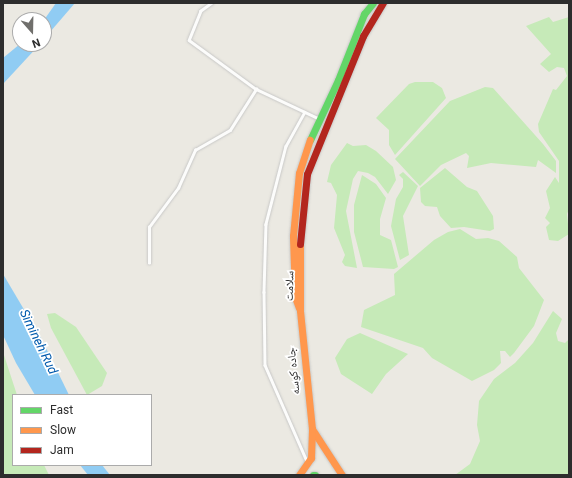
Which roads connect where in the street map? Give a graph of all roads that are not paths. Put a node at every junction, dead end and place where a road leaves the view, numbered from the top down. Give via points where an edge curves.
1 (212, 3) edge
2 (373, 3) edge
3 (383, 3) edge
4 (256, 89) junction
5 (305, 112) junction
6 (319, 119) junction
7 (326, 122) junction
8 (149, 263) dead end
9 (300, 310) junction
10 (312, 429) junction
11 (308, 464) junction
12 (299, 475) edge
13 (342, 475) edge

1 - 4 lane via 201,11 189,40
2 - 6 main road, سلامت via 364,14 338,80
3 - 7 main road, سلامت via 363,36 346,83
4 - 5 lane
4 - 8 lane via 230,130 195,150 178,188 150,227
5 - 6 lane
5 - 11 lane via 286,146 266,224 264,292 265,365
6 - 7 main road
6 - 9 main road, سلامت via 306,148 294,205 295,297
7 - 9 main road, سلامت via 307,174 300,235
9 - 10 main road, جاده کوسه
10 - 11 main road, جاده کوسه
10 - 13 main road, جاده کوسه
11 - 12 main road

